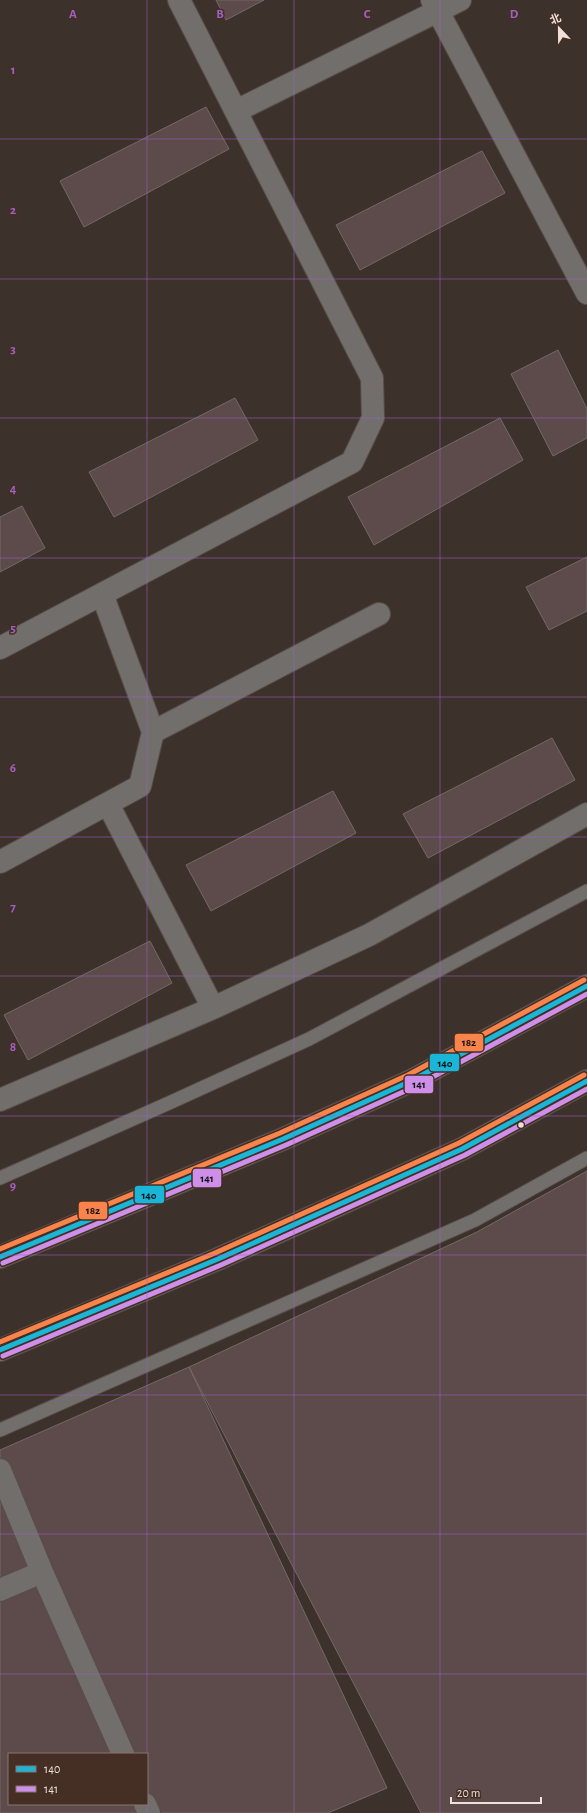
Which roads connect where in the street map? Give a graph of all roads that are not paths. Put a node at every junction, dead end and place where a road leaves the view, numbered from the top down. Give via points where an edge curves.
1 (179, 0) edge
2 (460, 0) edge
3 (435, 6) edge
4 (236, 111) junction
5 (587, 293) edge
6 (102, 594) junction
7 (379, 614) dead end
8 (0, 648) edge
9 (153, 732) junction
10 (108, 804) junction
11 (587, 814) edge
12 (0, 862) edge
13 (587, 891) edge
14 (587, 986) edge
15 (213, 1008) junction
16 (587, 1081) edge
17 (0, 1100) edge
18 (587, 1158) edge
19 (0, 1178) edge
20 (0, 1257) edge
21 (0, 1350) edge
22 (0, 1430) edge
23 (0, 1470) edge
24 (42, 1572) junction
25 (0, 1590) edge
26 (123, 1753) edge

1 - 4 street
2 - 3 street
3 - 4 street
3 - 5 street
4 - 6 street via 372,378 373,418 352,462
6 - 8 street
6 - 9 street
7 - 9 street
9 - 10 street via 140,786
10 - 12 street
10 - 15 street
11 - 15 street via 369,935
13 - 19 lane via 309,1039
14 - 20 main road via 411,1081 283,1139
15 - 17 street
16 - 21 main road via 462,1149 218,1259
18 - 22 lane via 475,1220
23 - 24 street
24 - 25 street
24 - 26 street

